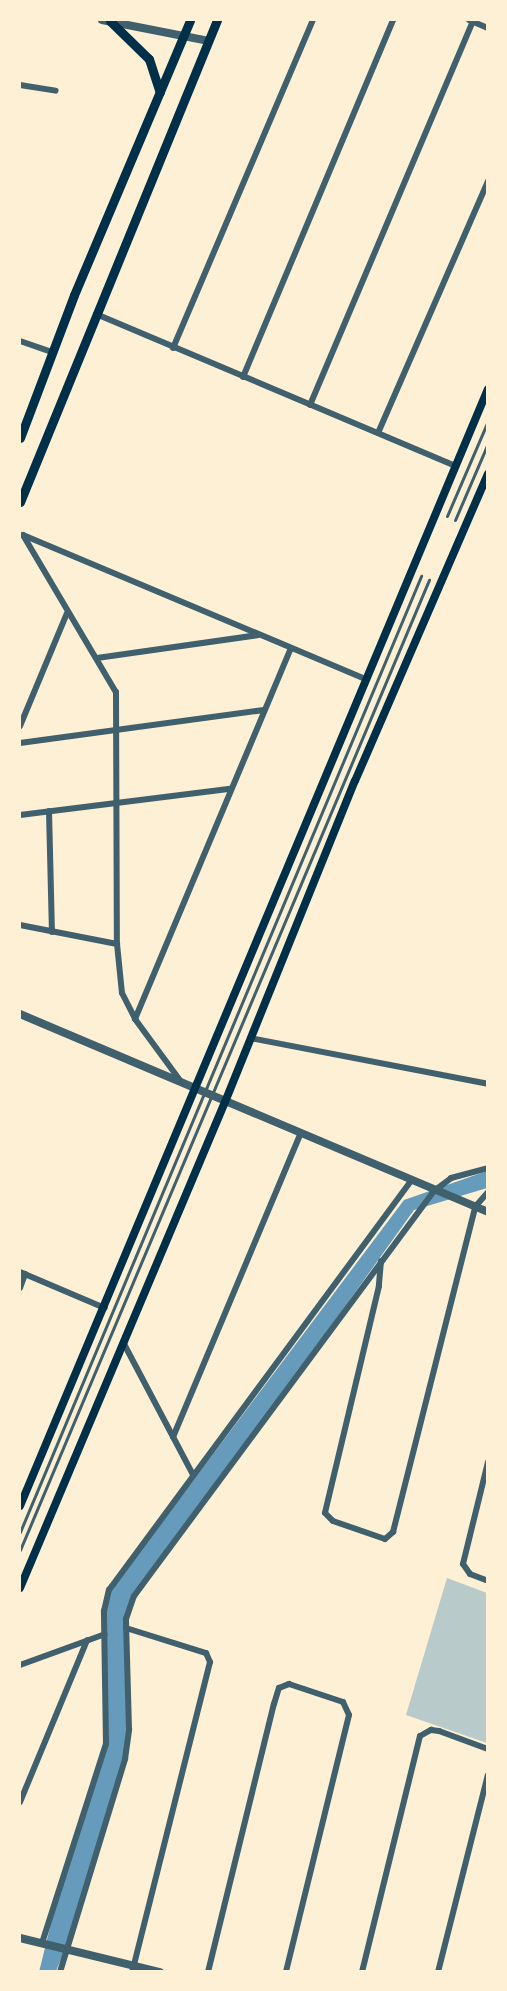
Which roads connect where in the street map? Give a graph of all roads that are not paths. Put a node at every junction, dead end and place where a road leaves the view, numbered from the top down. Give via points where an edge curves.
1 (106, 20) edge
2 (190, 20) edge
3 (216, 20) edge
4 (313, 20) edge
5 (393, 20) edge
6 (471, 20) edge
7 (488, 28) edge
8 (183, 33) junction
9 (209, 41) junction
10 (20, 85) edge
11 (56, 91) dead end
12 (160, 92) junction
13 (488, 181) edge
14 (96, 314) junction
15 (20, 341) edge
16 (173, 348) junction
17 (52, 352) junction
18 (243, 377) junction
19 (488, 389) edge
20 (310, 405) junction
21 (488, 421) edge
22 (378, 433) junction
23 (20, 438) edge
24 (488, 443) edge
25 (456, 466) junction
26 (486, 480) edge
27 (20, 502) edge
28 (447, 516) dead end
29 (455, 519) dead end
30 (21, 534) edge
31 (421, 576) dead end
32 (429, 580) dead end
33 (67, 613) junction
34 (258, 634) junction
35 (291, 648) junction
36 (97, 658) junction
37 (366, 679) junction
38 (264, 710) junction
39 (20, 726) edge
40 (118, 730) junction
41 (20, 743) edge
42 (230, 789) junction
43 (117, 801) junction
44 (49, 811) junction
45 (20, 814) edge
46 (20, 925) edge
47 (52, 932) junction
48 (117, 944) junction
49 (20, 1014) edge
50 (135, 1019) junction
51 (250, 1038) junction
52 (488, 1084) edge
53 (184, 1086) junction
54 (196, 1091) junction
55 (209, 1096) junction
56 (225, 1102) junction
57 (300, 1133) junction
58 (488, 1168) edge
59 (411, 1180) junction
60 (434, 1191) junction
61 (488, 1192) edge
62 (475, 1207) junction
63 (488, 1212) edge
64 (381, 1261) junction
65 (22, 1273) edge
66 (20, 1288) edge
67 (105, 1308) junction
68 (123, 1342) junction
69 (173, 1437) junction
70 (488, 1462) edge
71 (193, 1475) junction
72 (20, 1506) edge
73 (20, 1532) edge
74 (20, 1550) edge
75 (485, 1580) edge
76 (20, 1588) edge
77 (126, 1628) junction
78 (105, 1634) junction
79 (87, 1640) junction
80 (20, 1665) edge
81 (488, 1749) edge
82 (488, 1775) edge
83 (20, 1802) edge
84 (20, 1938) edge
85 (45, 1943) junction
86 (63, 1947) junction
87 (133, 1968) edge
88 (60, 1971) edge
89 (160, 1971) edge
90 (208, 1971) edge
91 (286, 1971) edge
92 (362, 1971) edge
93 (438, 1971) edge

1 - 8 street
1 - 12 main road via 149,59
2 - 8 main road
3 - 9 main road
4 - 16 street
5 - 18 street
6 - 7 street
6 - 20 street
8 - 9 street
8 - 12 main road
9 - 14 main road
10 - 11 street
12 - 17 main road
13 - 22 street
14 - 16 street
14 - 27 main road
15 - 17 street
16 - 18 street
17 - 23 main road
18 - 20 street
19 - 25 main road
20 - 22 street
21 - 28 lane
22 - 25 street
24 - 29 lane
25 - 37 main road
26 - 51 main road via 355,781
30 - 33 street
30 - 34 street
31 - 55 lane
32 - 55 lane
33 - 36 street
33 - 39 street
34 - 35 street
34 - 36 street
35 - 37 street
35 - 38 street
36 - 40 street via 116,692
37 - 54 main road
38 - 40 street
38 - 42 street
40 - 41 street
40 - 43 street
42 - 43 street
42 - 50 street
43 - 44 street
43 - 48 street
44 - 45 street
44 - 47 street
46 - 47 street
47 - 48 street
48 - 50 street via 122,993
49 - 53 street
50 - 53 street
51 - 52 street
51 - 56 main road
53 - 54 street
54 - 55 street
54 - 67 main road
55 - 56 street
55 - 73 lane
55 - 74 lane
56 - 57 street
56 - 68 main road
57 - 59 street
57 - 69 street
58 - 60 street via 451,1178
59 - 60 street
59 - 71 street
60 - 62 street
60 - 64 street
61 - 62 street
62 - 63 street
62 - 64 street via 389,1538 333,1521 326,1507 379,1286
64 - 77 street via 141,1586 129,1608
65 - 66 street
65 - 67 street
67 - 72 main road
68 - 69 street
68 - 76 main road
69 - 71 street
70 - 75 street via 463,1564 470,1574
71 - 78 street via 109,1590 104,1611
77 - 86 street via 128,1743
77 - 87 street via 206,1653 210,1659
78 - 79 street
78 - 85 street via 106,1744
79 - 80 street
79 - 83 street
81 - 92 street via 439,1731 425,1732 418,1743
82 - 93 street
84 - 85 street
85 - 86 street
86 - 87 street
86 - 88 street
87 - 89 street
90 - 91 street via 274,1704 284,1684 343,1702 349,1710

